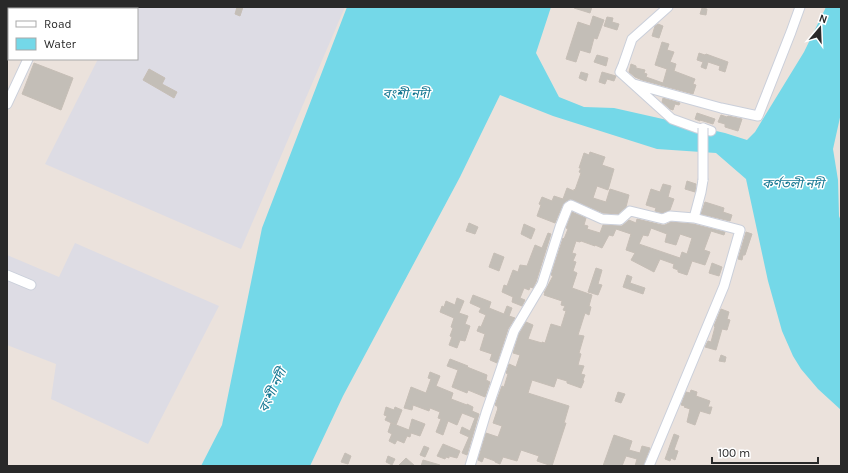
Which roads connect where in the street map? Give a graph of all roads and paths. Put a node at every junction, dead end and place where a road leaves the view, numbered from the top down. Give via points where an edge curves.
1 (668, 7) edge
2 (800, 7) edge
3 (28, 60) edge
4 (634, 84) junction
5 (7, 104) edge
6 (694, 218) junction
7 (7, 275) edge
8 (31, 285) dead end
9 (470, 466) edge
10 (649, 466) edge

1 - 4 street via 632,39 620,72
2 - 4 street via 758,116
3 - 5 street
4 - 6 street, bridge via 672,120 712,130 703,128 703,180
6 - 9 street via 670,216 663,219 630,211 620,220 602,219 572,205 568,207 542,284 514,331
6 - 10 street via 740,230 724,286
7 - 8 street

